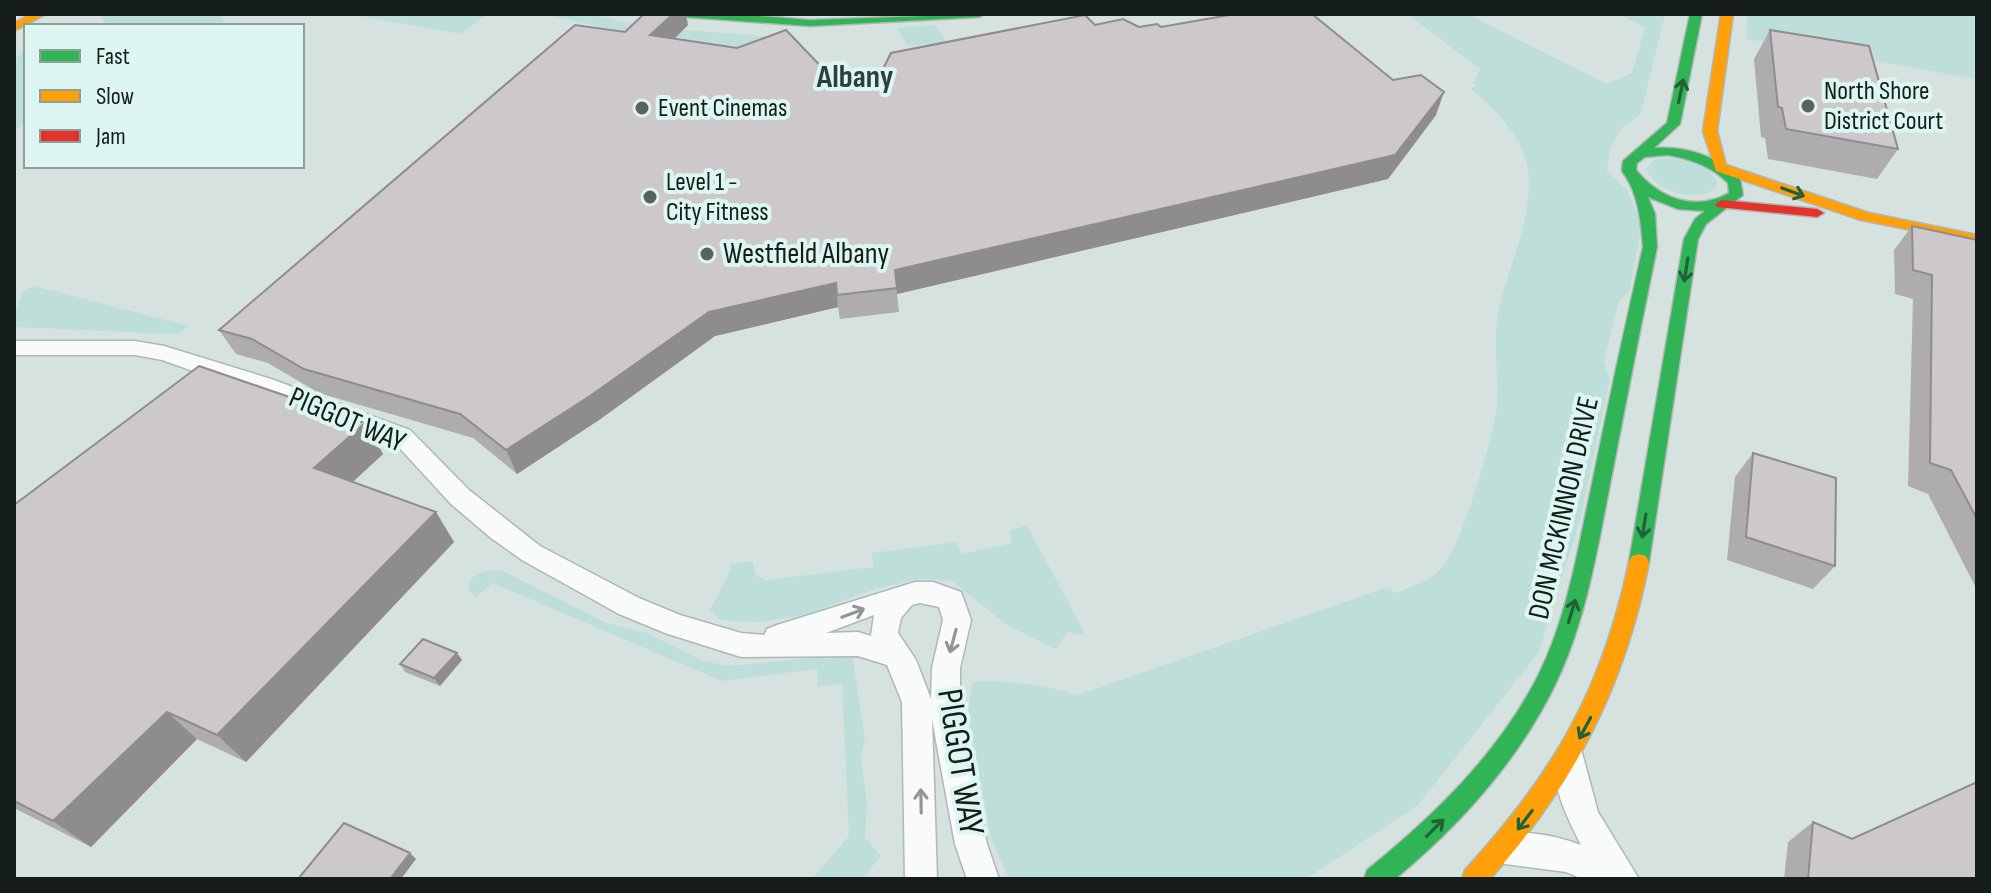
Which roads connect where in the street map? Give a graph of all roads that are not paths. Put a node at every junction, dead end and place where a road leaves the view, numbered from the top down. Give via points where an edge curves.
1 (686, 14) edge
2 (979, 14) edge
3 (1696, 14) edge
4 (1727, 14) edge
5 (951, 15) edge
6 (1641, 153) junction
7 (1720, 167) junction
8 (1636, 183) junction
9 (1722, 204) junction
10 (1866, 217) junction
11 (1977, 239) edge
12 (14, 348) edge
13 (903, 596) junction
14 (723, 640) junction
15 (896, 655) junction
16 (1570, 756) junction
17 (1505, 848) junction
18 (921, 879) edge
19 (983, 879) edge
20 (1376, 879) edge
21 (1474, 879) edge
22 (1621, 879) edge

1 - 5 main road via 801,23
2 - 5 main road
6 -> 3 main road via 1673,124
4 - 7 main road via 1710,131
6 - 7 main road via 1679,152
6 - 8 main road via 1628,166
7 - 9 main road via 1732,177 1737,191
7 -> 10 main road
8 - 9 main road via 1682,204
20 -> 8 main road, DON MCKINNON DRIVE via 1412,851 1476,785 1529,710 1562,642 1585,560 1650,247 1649,210
9 - 10 main road
9 -> 16 main road via 1700,222 1691,239 1619,653
10 - 11 main road
12 - 14 street, PIGGOT WAY via 135,348 164,353 402,436 475,511 531,553 629,606
14 -> 13 street, PIGGOT WAY via 790,634
13 - 15 street, PIGGOT WAY via 885,623
13 -> 19 street, PIGGOT WAY via 933,593 951,600 956,610 945,709 971,844
14 - 15 street, PIGGOT WAY via 765,647 858,644
18 -> 15 street, PIGGOT WAY via 917,702 913,683
16 -> 17 main road
16 - 22 street via 1578,809
17 - 21 main road
17 - 22 street via 1568,856

